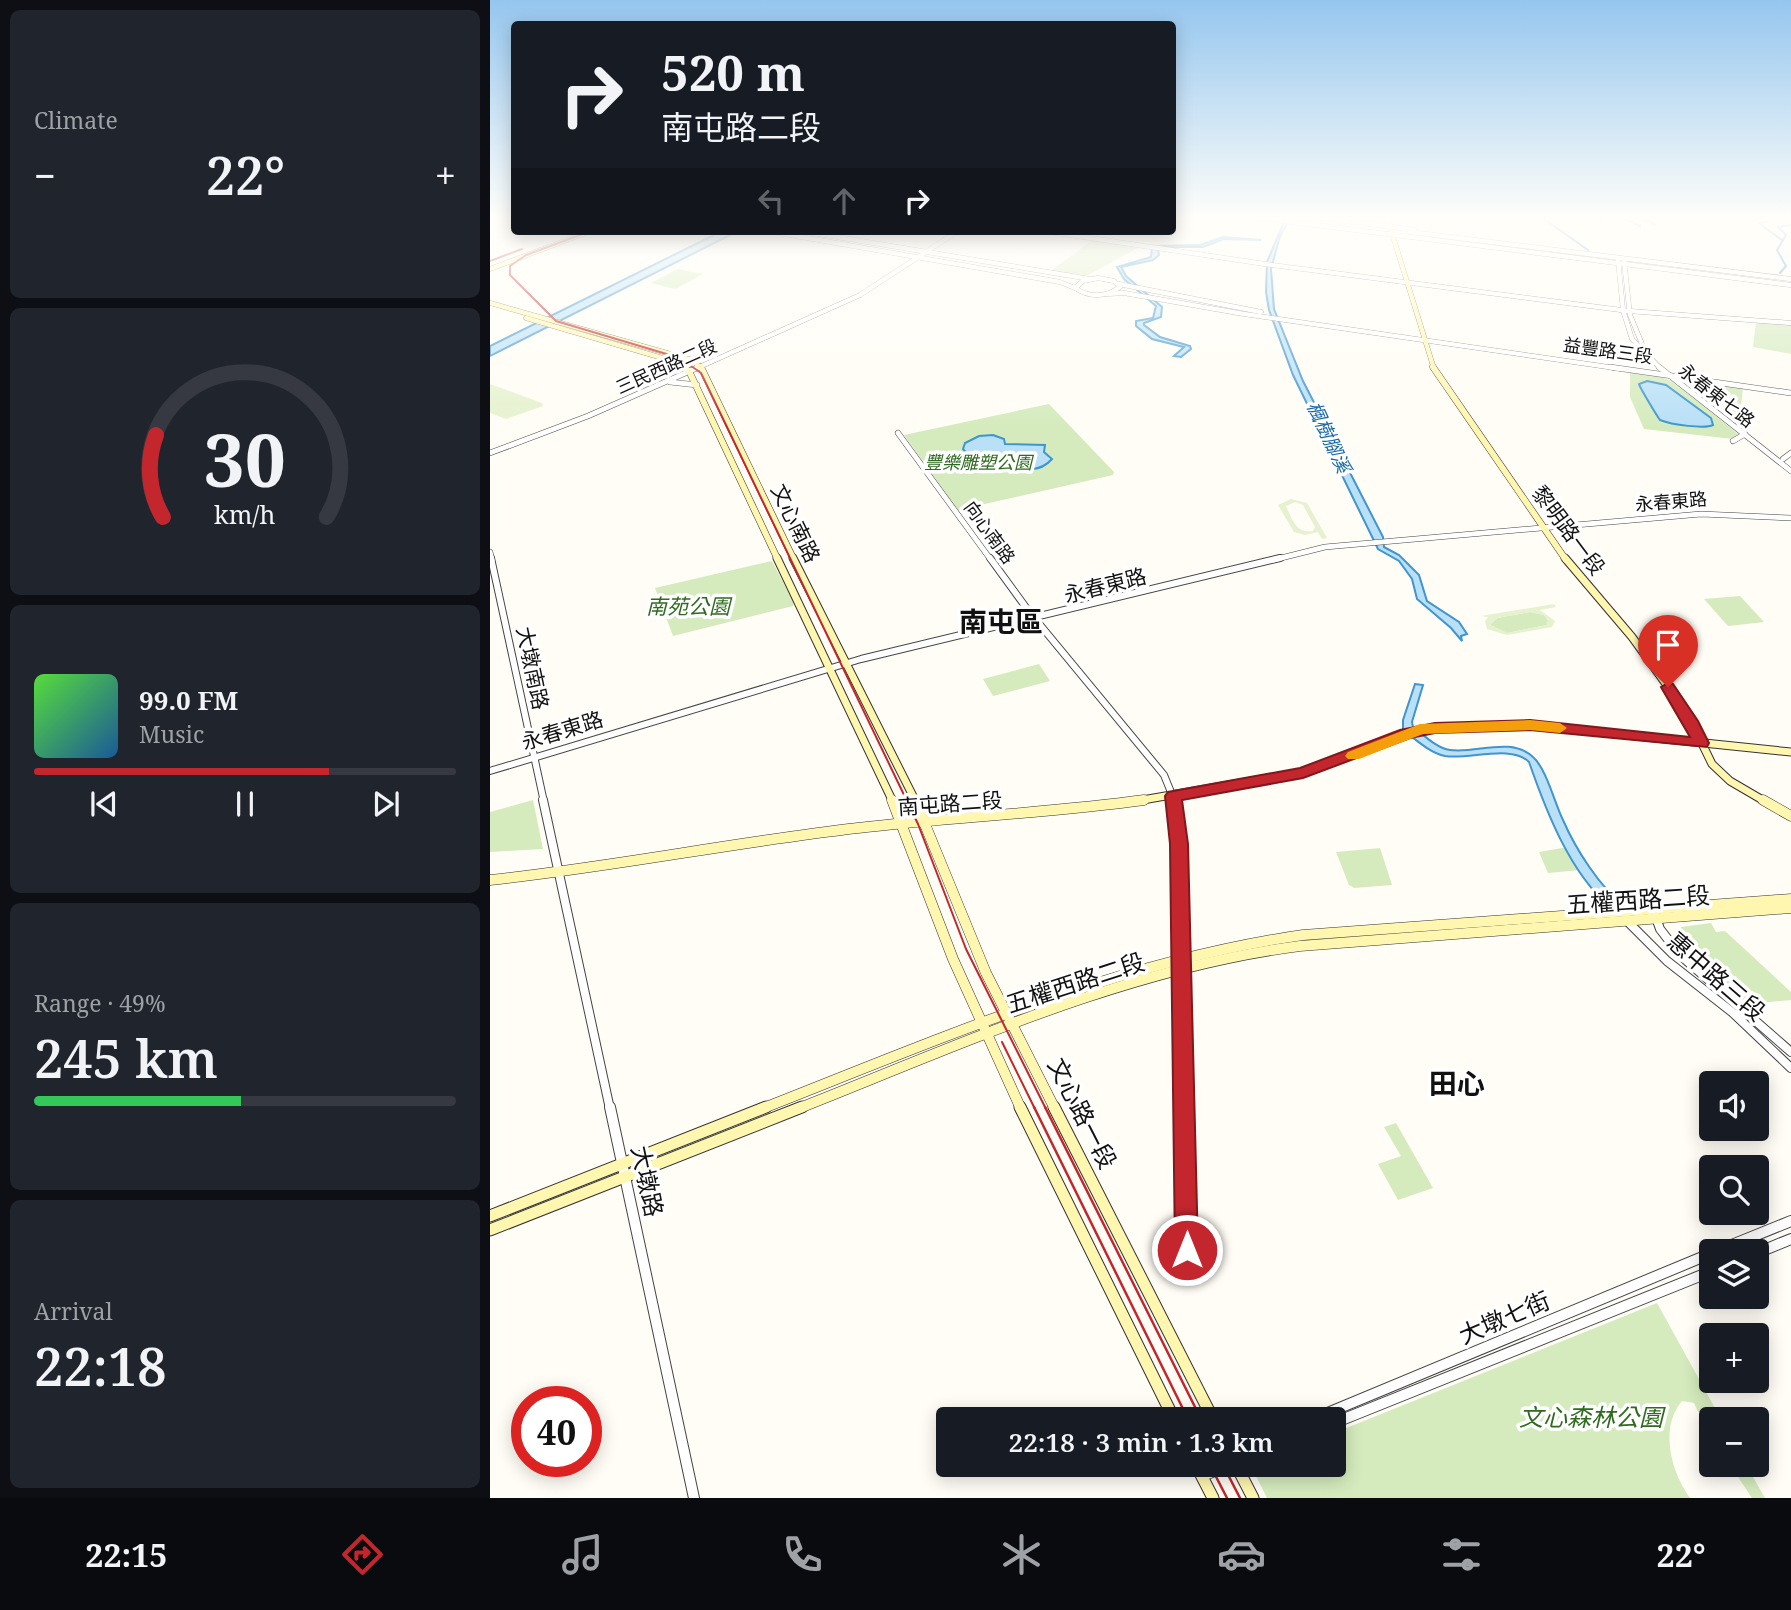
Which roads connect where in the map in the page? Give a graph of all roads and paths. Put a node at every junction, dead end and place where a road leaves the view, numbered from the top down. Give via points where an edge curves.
1 (866, 287) edge
2 (872, 287) edge
3 (1120, 287) edge
4 (1128, 287) edge
5 (1407, 287) edge
6 (1445, 287) edge
7 (1624, 287) edge
8 (1075, 288) edge
9 (1106, 294) junction
10 (1625, 301) junction
11 (490, 305) edge
12 (1606, 307) junction
13 (1626, 311) junction
14 (1650, 312) junction
15 (1268, 315) junction
16 (1631, 320) junction
17 (1791, 322) edge
18 (1422, 338) junction
19 (716, 356) junction
20 (687, 359) junction
21 (1650, 360) junction
22 (676, 362) junction
23 (699, 365) junction
24 (1633, 367) junction
25 (688, 370) junction
26 (675, 374) junction
27 (1670, 374) junction
28 (1711, 381) junction
29 (663, 383) junction
30 (697, 386) junction
31 (1694, 390) junction
32 (1791, 392) edge
33 (898, 433) dead end
34 (1745, 434) junction
35 (1733, 441) dead end
36 (490, 452) edge
37 (1791, 453) edge
38 (1783, 459) junction
39 (1791, 468) edge
40 (1791, 520) edge
41 (1544, 529) junction
42 (490, 552) edge
43 (1034, 618) junction
44 (847, 664) junction
45 (829, 670) junction
46 (1701, 743) junction
47 (1791, 752) edge
48 (534, 758) junction
49 (490, 771) edge
50 (1173, 796) junction
51 (1791, 816) edge
52 (926, 821) junction
53 (903, 823) junction
54 (558, 873) junction
55 (490, 880) edge
56 (1791, 899) edge
57 (1791, 908) edge
58 (1618, 912) junction
59 (1655, 914) junction
60 (1626, 920) junction
61 (1180, 966) junction
62 (1010, 1019) junction
63 (985, 1029) junction
64 (1791, 1052) edge
65 (1791, 1068) edge
66 (623, 1165) junction
67 (626, 1177) junction
68 (490, 1216) edge
69 (1791, 1221) edge
70 (490, 1230) edge
71 (1747, 1239) edge
72 (1791, 1239) edge
73 (1769, 1248) edge
74 (1699, 1258) edge
75 (1699, 1276) edge
76 (1185, 1279) dead end
77 (1168, 1407) edge
78 (1207, 1407) edge
79 (1341, 1407) edge
80 (1346, 1418) edge
81 (1202, 1477) edge
82 (1242, 1477) edge
83 (694, 1498) edge
84 (1213, 1498) edge
85 (1253, 1498) edge

1 - 19 street, 三民西路二段
2 - 23 street, 三民西路二段
3 - 9 street
4 - 15 street
5 - 18 main road, 黎明路一段
6 - 12 street
7 - 10 street, 永春東七路
8 - 9 street via 1087,294
9 - 15 street
10 - 12 street
10 - 13 street, 永春東七路
10 - 14 street
11 - 20 main road
11 - 22 main road, 文心南路
12 - 13 street
13 - 14 street
13 - 16 street, 永春東七路
13 - 21 street, 永春東七路 via 1632,339
14 - 16 street
14 - 17 street
15 - 18 street
16 - 27 street, 永春東七路 via 1638,339
18 - 24 street, 益豐路三段
18 - 27 street, 益豐路三段
18 - 41 main road, 黎明路一段 via 1433,368
19 - 20 street
19 - 23 street, 三民西路二段
20 - 23 main road
21 - 24 street
21 - 27 street, 永春東七路
22 - 25 main road, 文心南路
22 - 26 street
23 - 25 street, 三民西路二段
23 - 44 main road, 文心南路
24 - 27 street, 益豐路三段
25 - 26 street, 三民西路二段
25 - 29 street, 三民西路二段
25 - 30 main road, 文心南路
26 - 36 street, 三民西路二段
27 - 28 street, 益豐路三段
27 - 31 street, 永春東七路
27 - 32 street, 益豐路三段
27 - 34 street, 永春東七路
28 - 31 street via 1697,383
28 - 32 street, 益豐路三段
29 - 30 street
29 - 36 street, 三民西路二段
30 - 45 main road, 文心南路
31 - 38 street, 永春東七路
33 - 43 street, 向心南路
34 - 35 street
34 - 39 street, 永春東七路
37 - 38 street
38 - 39 street, 永春東七路
40 - 41 street, 永春東路 via 1716,516
41 - 43 street, 永春東路 via 1315,552
41 - 46 main road, 黎明路一段 via 1632,637 1691,721
42 - 48 street, 大墩南路
43 - 44 street, 永春東路
43 - 50 street, 向心南路 via 1164,775
44 - 45 street, 永春東路
44 - 52 main road, 文心南路
45 - 48 street, 永春東路
45 - 53 main road, 文心南路
46 - 47 main road
46 - 50 main road, 南屯路二段 via 1530,725 1418,730 1303,772
46 - 51 main road, 黎明路一段 via 1722,775
48 - 49 street, 永春東路
48 - 54 street, 大墩南路
50 - 52 main road, 南屯路二段 via 1064,811
50 - 61 street via 1179,844
52 - 53 main road, 南屯路二段
52 - 62 main road, 文心路一段 via 978,957
53 - 54 main road, 南屯路二段
53 - 63 main road via 953,959
54 - 55 main road, 南屯路二段
54 - 66 street, 大墩路
56 - 59 main road, 五權西路二段
57 - 59 main road, 五權西路二段
58 - 59 main road, 五權西路二段
58 - 60 street, 惠中路三段
58 - 61 main road, 五權西路二段 via 1283,938 1248,943
59 - 60 main road, 五權西路二段
59 - 64 street, 惠中路三段 via 1661,931 1688,962
60 - 61 main road, 五權西路二段 via 1275,948
60 - 65 street, 惠中路三段
61 - 62 main road, 五權西路二段
61 - 76 street
62 - 63 main road, 五權西路二段
62 - 78 main road, 文心路一段
63 - 66 main road, 五權西路二段
63 - 67 main road, 五權西路二段
63 - 77 main road
66 - 67 street, 大墩路
66 - 68 main road, 五權西路二段
67 - 70 main road, 五權西路二段
67 - 83 street, 大墩路
69 - 71 street
72 - 73 street
74 - 79 street, 大墩七街
75 - 80 street, 大墩七街
81 - 84 main road
82 - 85 main road

